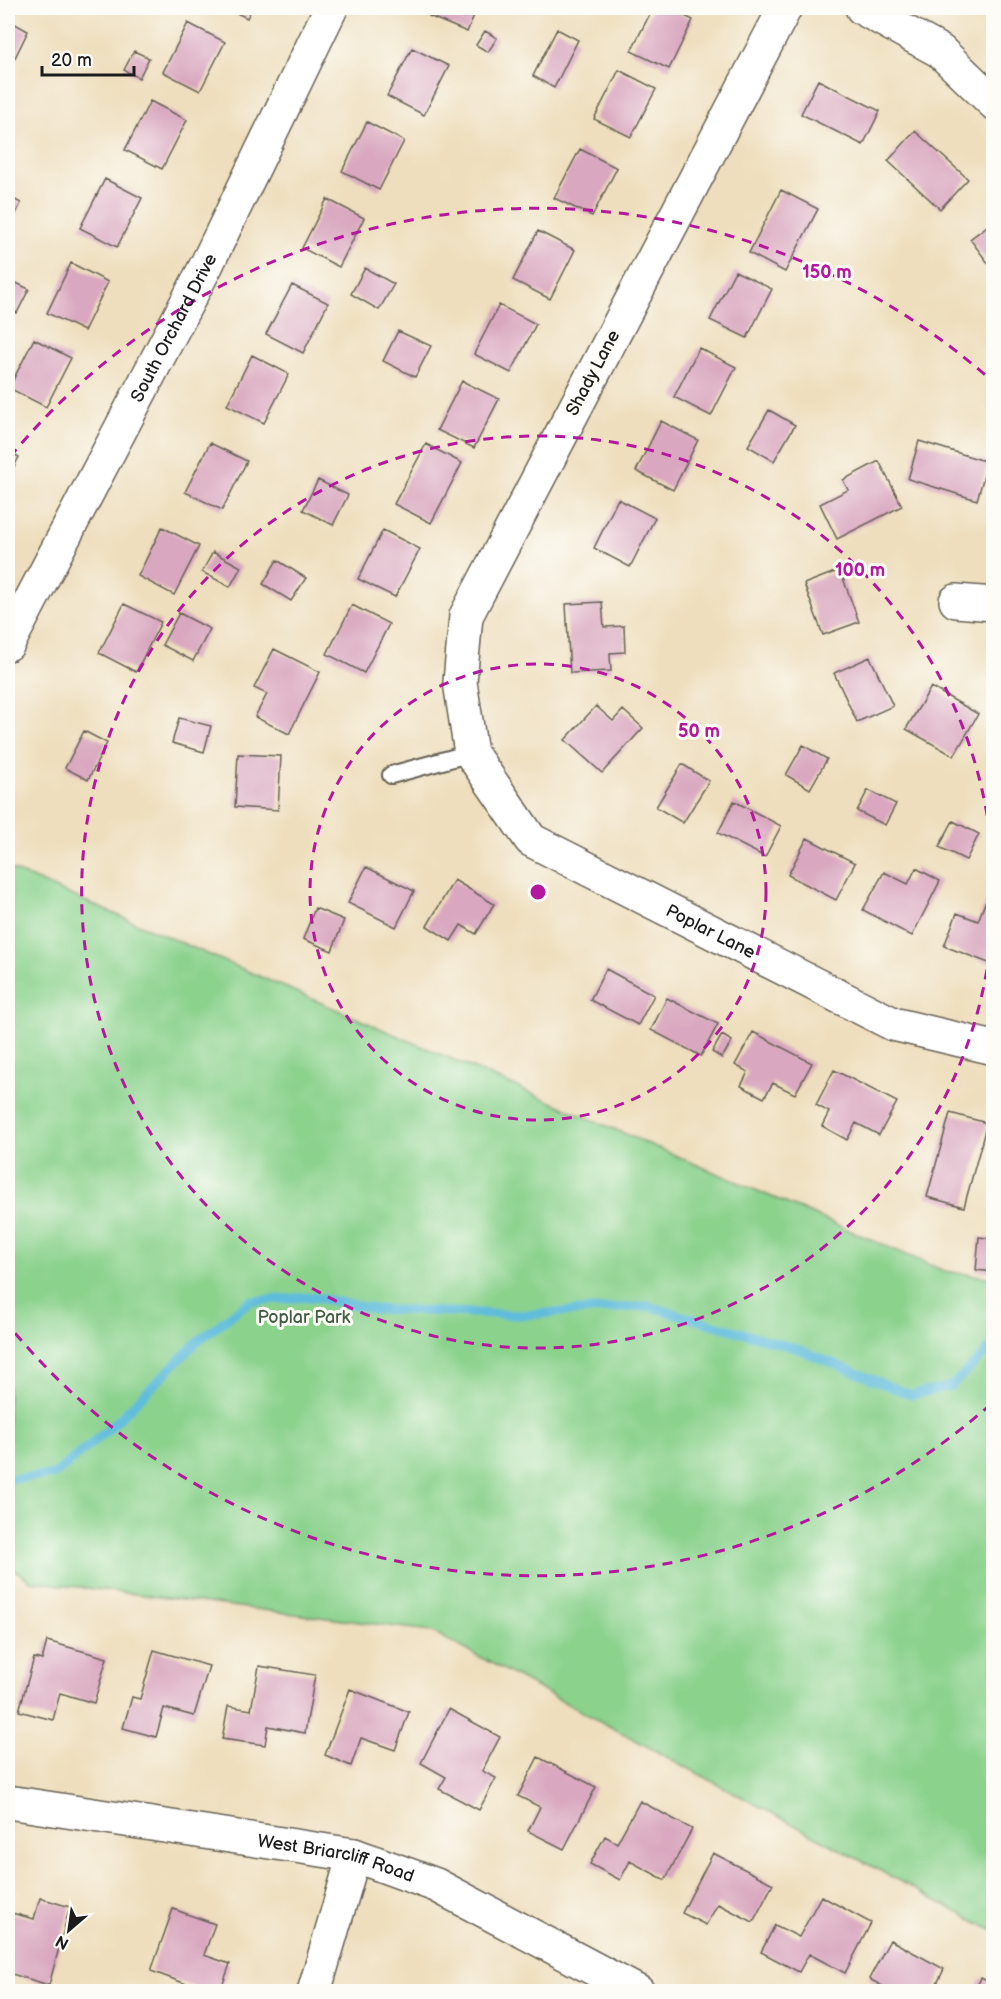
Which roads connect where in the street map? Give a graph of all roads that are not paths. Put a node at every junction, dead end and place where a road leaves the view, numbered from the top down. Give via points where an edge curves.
1 (331, 8) edge
2 (785, 8) edge
3 (862, 8) edge
4 (993, 103) edge
5 (956, 601) dead end
6 (993, 604) edge
7 (11, 631) edge
8 (471, 753) junction
9 (391, 775) dead end
10 (993, 1047) edge
11 (8, 1802) edge
12 (354, 1855) junction
13 (314, 1992) edge
14 (638, 1992) edge

1 - 7 street, South Orchard Drive via 206,266
2 - 8 street, Shady Lane via 466,616 460,682
3 - 4 street via 940,51
5 - 6 street
8 - 9 lane
8 - 10 street, Poplar Lane via 531,840 893,1024
11 - 12 street, West Briarcliff Road
12 - 13 street
12 - 14 street, West Briarcliff Road via 436,1886

